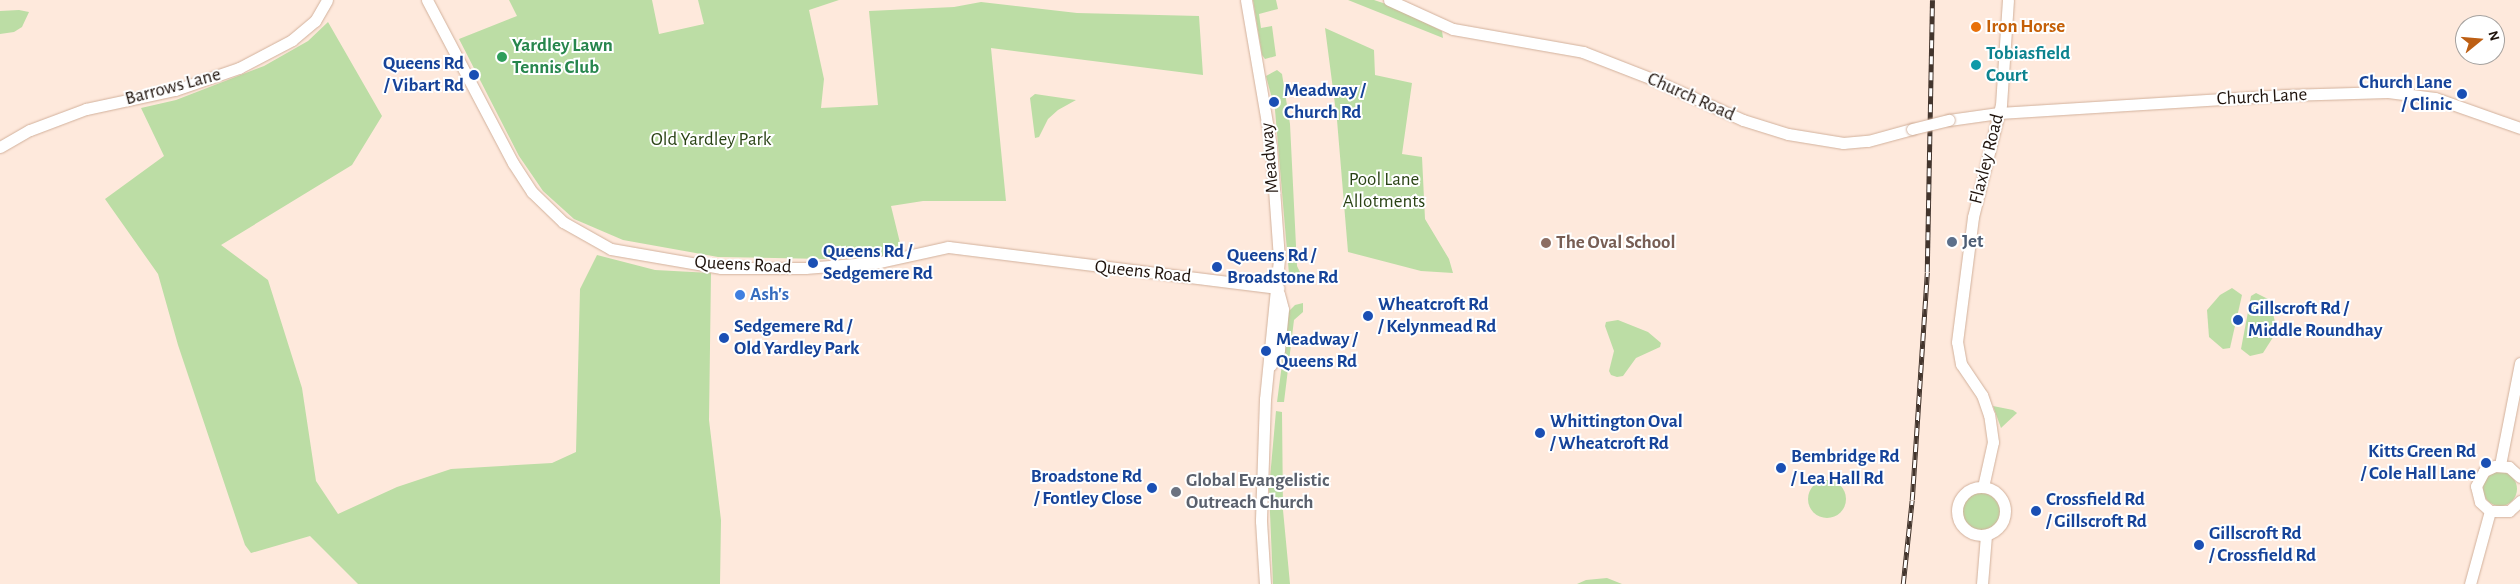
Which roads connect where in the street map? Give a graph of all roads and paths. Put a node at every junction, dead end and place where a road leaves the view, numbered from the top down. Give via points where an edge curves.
1 (327, 0) edge
2 (427, 0) edge
3 (1246, 0) edge
4 (1389, 0) edge
5 (2008, 0) edge
6 (1999, 113) junction
7 (2520, 128) edge
8 (0, 146) edge
9 (1278, 288) junction
10 (2520, 363) edge
11 (2500, 465) junction
12 (2520, 477) edge
13 (1983, 488) junction
14 (2520, 501) edge
15 (2490, 511) junction
16 (1986, 535) junction
17 (1265, 584) edge
18 (1982, 584) edge
19 (2470, 584) edge

1 - 8 street, Barrows Lane via 315,21 292,40 239,68 175,90 86,109 30,130
2 - 9 street, Queens Road via 504,147 532,192 563,222 611,249 721,268 805,268 880,262 948,247
3 - 9 street, Meadway via 1271,147
4 - 6 street, Church Road, bridge via 1454,28 1582,52 1650,78 1742,120 1788,134 1843,143 1868,142 1949,120
5 - 6 street, Flaxley Road
6 - 7 street, Church Lane via 2286,95 2388,92 2435,98
6 - 13 street, Flaxley Road via 1973,217 1957,342 1961,364 1982,395 1989,415 1993,442
9 - 17 street, Meadway via 1268,372 1261,521
10 - 11 street
11 - 12 street
11 - 15 street via 2484,471 2476,486 2480,502
13 - 16 street via 1998,495 2004,510 1999,526
13 - 16 street via 1964,494 1957,512 1958,520 1969,532
14 - 15 street via 2509,511
15 - 19 street
16 - 18 street

